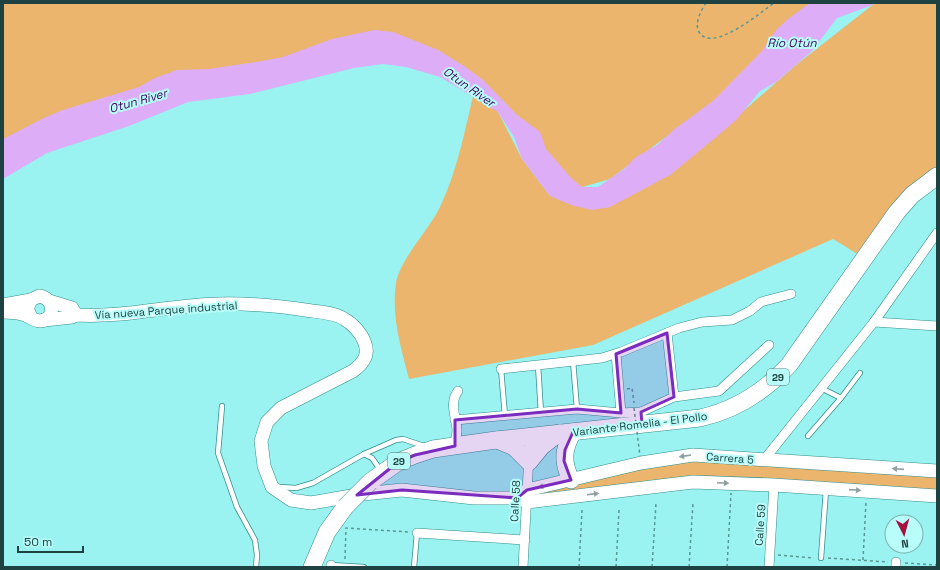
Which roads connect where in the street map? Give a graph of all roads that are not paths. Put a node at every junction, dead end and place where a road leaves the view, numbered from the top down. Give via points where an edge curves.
1 (937, 176) edge
2 (937, 233) edge
3 (791, 294) dead end
4 (31, 300) junction
5 (49, 301) junction
6 (3, 305) edge
7 (3, 312) edge
8 (76, 315) junction
9 (31, 317) junction
10 (44, 320) junction
11 (874, 322) junction
12 (937, 326) edge
13 (667, 333) junction
14 (769, 346) dead end
15 (616, 354) junction
16 (573, 361) junction
17 (538, 365) junction
18 (501, 369) joint
19 (860, 374) dead end
20 (822, 388) junction
21 (458, 391) dead end
22 (674, 397) junction
23 (841, 398) junction
24 (222, 406) dead end
25 (577, 409) junction
26 (541, 413) junction
27 (621, 413) junction
28 (639, 415) junction
29 (505, 416) junction
30 (455, 420) junction
31 (566, 433) junction
32 (530, 436) junction
33 (808, 436) dead end
34 (496, 440) junction
35 (455, 446) junction
36 (433, 450) junction
37 (364, 454) junction
38 (764, 460) junction
39 (529, 462) junction
40 (937, 471) edge
41 (376, 477) junction
42 (571, 480) junction
43 (774, 484) junction
44 (272, 487) junction
45 (826, 488) junction
46 (937, 496) edge
47 (524, 497) junction
48 (417, 533) joint
49 (525, 540) junction
50 (821, 558) road end
51 (331, 566) edge
52 (256, 567) edge
53 (312, 567) edge
54 (364, 567) edge
55 (414, 567) edge
56 (524, 567) edge
57 (769, 567) edge

1 - 28 highway, Variante Romelia - El Pollo / 29 via 912,195 897,212 789,366 777,378 749,400 718,414 700,418
2 - 11 street
3 - 13 street via 761,302 732,320 702,322
4 - 5 main road via 39,296
4 - 6 main road
4 - 9 main road via 27,308
5 - 8 main road via 72,308
5 - 10 main road via 52,312
7 - 9 main road, Vía nueva Parque industrial
8 - 10 main road, Vía nueva Parque industrial via 72,318
8 - 44 main road, Vía nueva Parque industrial via 108,315 217,304 276,305 331,314 344,319 360,333 367,351 362,364 281,408 267,422 261,441 264,466
9 - 10 main road, Vía nueva Parque industrial via 37,321
11 - 12 street
11 - 20 street
13 - 15 street
13 - 22 street
14 - 22 street via 719,391
15 - 16 street
15 - 27 street
16 - 17 street
16 - 25 lane
17 - 18 street
17 - 26 lane
18 - 29 lane
19 - 23 lane
20 - 23 lane
20 - 38 street
21 - 30 street via 454,397
22 - 28 street
23 - 33 lane
24 - 52 lane via 218,453 237,507 255,540
25 - 26 street
25 - 27 street
26 - 29 street
27 - 28 street
28 - 31 highway, Variante Romelia - El Pollo / 29
29 - 30 street
30 - 35 street
31 - 32 highway, Variante Romelia - El Pollo / 29
31 - 39 highway via 542,446
31 - 42 highway via 564,461
32 - 34 highway, Variante Romelia - El Pollo / 29
32 - 39 street, Calle 58
34 - 35 highway, Variante Romelia - El Pollo / 29
34 - 39 highway via 514,447
35 - 36 highway, Variante Romelia - El Pollo / 29
36 - 37 lane via 404,439
36 - 41 highway, Variante Romelia - El Pollo / 29 via 415,454
37 - 41 lane via 377,462
37 - 44 lane via 303,487
40 -> 38 main road, Carrera 5
38 -> 42 main road, Carrera 5 via 693,455 641,463
39 - 47 street, Calle 58
41 - 53 highway, Variante Romelia - El Pollo / 29, bridge via 345,507 327,532
42 -> 47 main road, Carrera 5
43 - 45 main road
47 -> 43 main road via 693,482
43 - 57 street, Calle 59
44 - 47 main road via 291,500 311,503 402,490 474,498
45 -> 46 main road
45 - 50 lane
47 - 49 street, Calle 58
48 - 49 street
48 - 55 lane
49 - 56 street, Calle 58
51 - 54 lane

